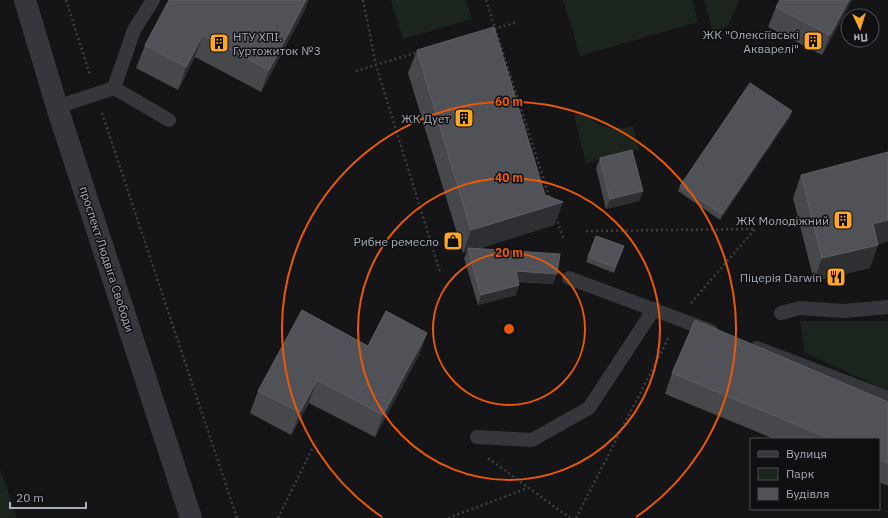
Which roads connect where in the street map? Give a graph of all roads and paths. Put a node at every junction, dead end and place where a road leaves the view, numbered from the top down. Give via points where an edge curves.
1 (25, 0) edge
2 (66, 0) edge
3 (153, 0) edge
4 (362, 0) edge
5 (486, 0) edge
6 (518, 22) dead end
7 (496, 29) junction
8 (488, 31) edge
9 (421, 52) edge
10 (376, 65) junction
11 (356, 72) dead end
12 (114, 88) junction
13 (96, 94) junction
14 (57, 107) junction
15 (169, 120) dead end
16 (551, 200) edge
17 (556, 215) edge
18 (586, 231) dead end
19 (563, 238) dead end
20 (440, 272) dead end
21 (569, 278) dead end
22 (888, 306) edge
23 (654, 309) junction
24 (781, 313) dead end
25 (678, 318) junction
26 (727, 336) edge
27 (741, 342) edge
28 (888, 398) edge
29 (477, 437) dead end
30 (316, 441) dead end
31 (486, 457) dead end
32 (528, 488) junction
33 (191, 518) edge
34 (237, 518) edge
35 (278, 518) edge
36 (448, 518) edge
37 (570, 518) edge
38 (576, 518) edge

1 - 14 street, проспект Людвіга Свободи
2 - 13 path
3 - 12 lane via 134,30
4 - 10 path
5 - 7 path
6 - 7 path
7 - 8 path
7 - 16 path
9 - 10 path
10 - 11 path
10 - 20 path
12 - 13 lane
12 - 15 lane
13 - 14 lane
13 - 34 path
14 - 33 street, проспект Людвіга Свободи
17 - 19 path
18 - 25 path via 755,229
21 - 23 lane
22 - 24 lane via 844,311 800,308
23 - 25 lane
23 - 29 lane via 589,408 532,440
25 - 26 lane
25 - 38 path
27 - 28 lane
30 - 35 path
31 - 32 path
32 - 36 path
32 - 37 path

